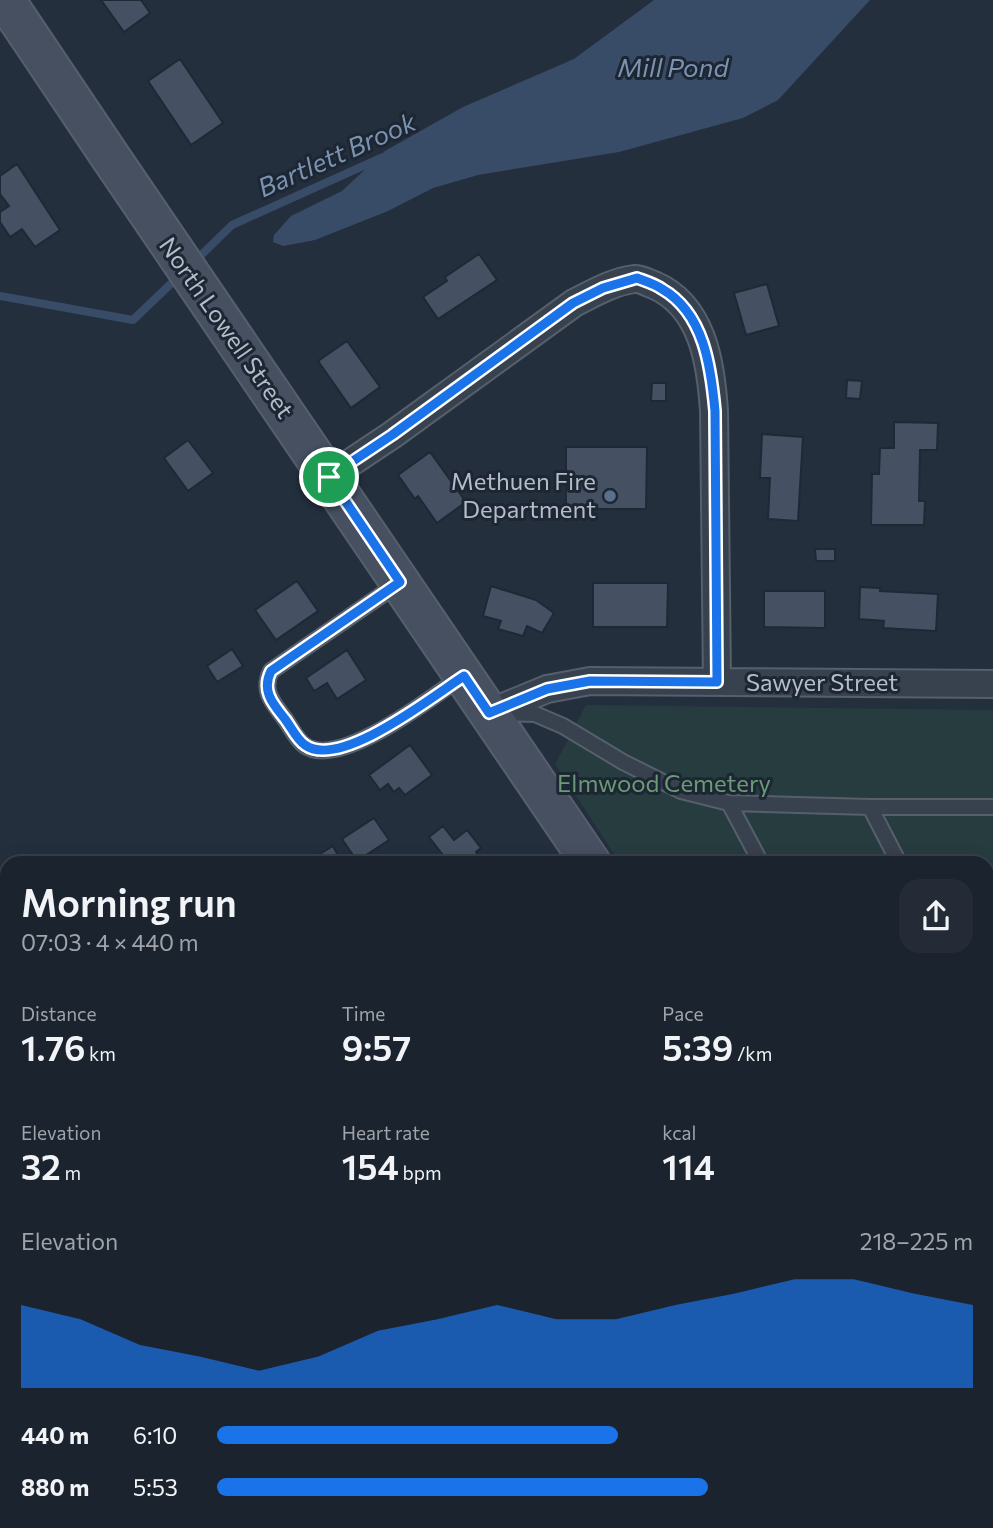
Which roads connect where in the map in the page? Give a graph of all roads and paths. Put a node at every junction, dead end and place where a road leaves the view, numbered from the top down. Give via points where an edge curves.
1 (5, 0) edge
2 (329, 477) junction
3 (400, 582) junction
4 (464, 676) junction
5 (717, 682) junction
6 (993, 684) edge
7 (489, 713) junction
8 (729, 803) junction
9 (870, 807) junction
10 (993, 807) edge
11 (586, 856) edge
12 (757, 856) edge
13 (895, 856) edge

1 - 2 main road, North Lowell Street
2 - 3 main road, North Lowell Street
2 - 5 street via 573,303 637,278 663,289 686,309 702,338 711,370
3 - 4 main road, North Lowell Street
3 - 4 lane via 271,671 268,696 304,745 320,750 343,748 375,734
4 - 7 main road, North Lowell Street
5 - 6 street, Sawyer Street
5 - 7 street, Sawyer Street via 590,681 547,689
7 - 8 lane via 535,714 681,791
7 - 11 main road, North Lowell Street
8 - 9 lane
8 - 12 lane
9 - 10 lane
9 - 13 lane

